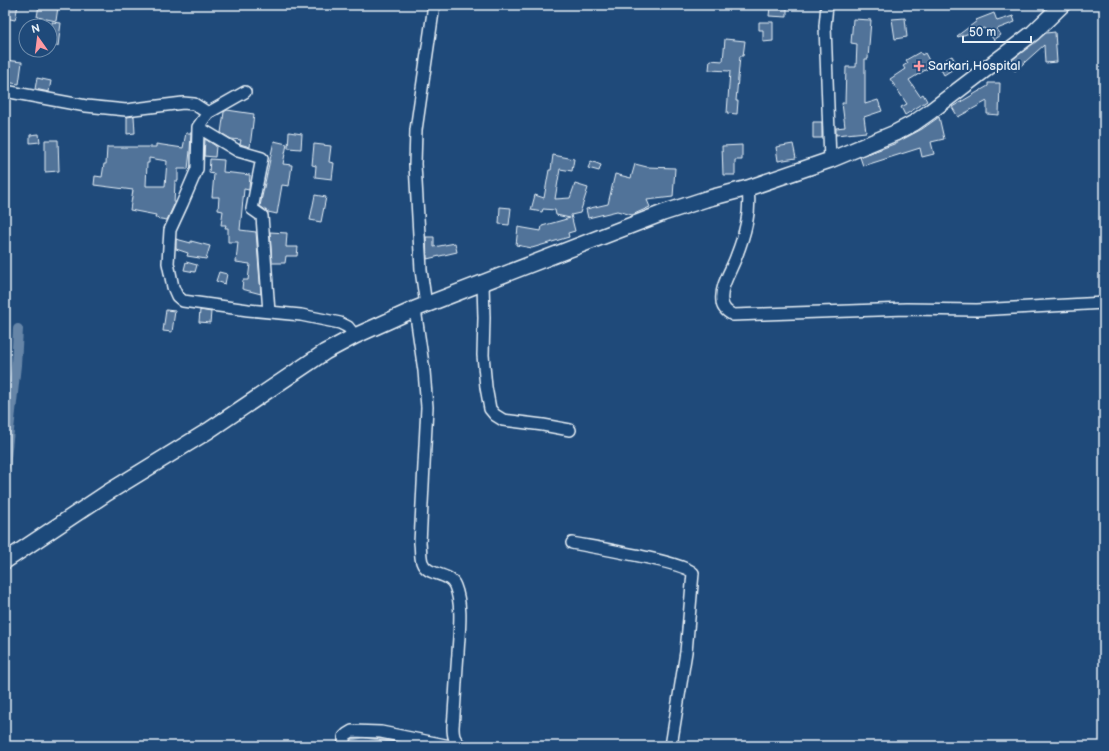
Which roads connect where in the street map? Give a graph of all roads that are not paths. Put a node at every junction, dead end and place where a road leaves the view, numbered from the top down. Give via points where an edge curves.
1 (434, 5) edge
2 (827, 5) edge
3 (1062, 5) edge
4 (5, 91) edge
5 (245, 92) dead end
6 (208, 113) junction
7 (198, 127) junction
8 (830, 160) junction
9 (748, 188) junction
10 (483, 284) junction
11 (1104, 303) edge
12 (421, 307) junction
13 (269, 312) junction
14 (355, 336) junction
15 (570, 430) dead end
16 (572, 543) dead end
17 (5, 561) edge
18 (344, 742) edge
19 (450, 746) edge
20 (461, 746) edge
21 (671, 746) edge

1 - 12 street via 416,130 415,164 422,270
2 - 8 street via 825,26
3 - 8 main road via 1033,33 925,115 895,133
4 - 6 street via 86,106 126,110 182,103 194,104
5 - 6 street
6 - 7 street
7 - 13 street via 238,152 262,158 252,209 262,216
7 - 13 street via 196,169 170,230 168,263 173,287 183,301
8 - 9 main road
9 - 10 main road via 663,213
9 - 11 street via 750,208 747,224 722,294 724,308 733,314 906,309 971,310
10 - 12 main road
10 - 15 street via 483,355 490,409 503,420
12 - 14 main road
12 - 20 street via 427,407 421,558 425,567 432,572 452,580 459,599 453,736 455,742
13 - 14 street via 302,315 340,323 348,327
14 - 17 main road via 325,352 208,431 106,493
16 - 21 street via 667,563 690,569 693,573 686,652
18 - 19 street via 347,734 352,731 381,732

